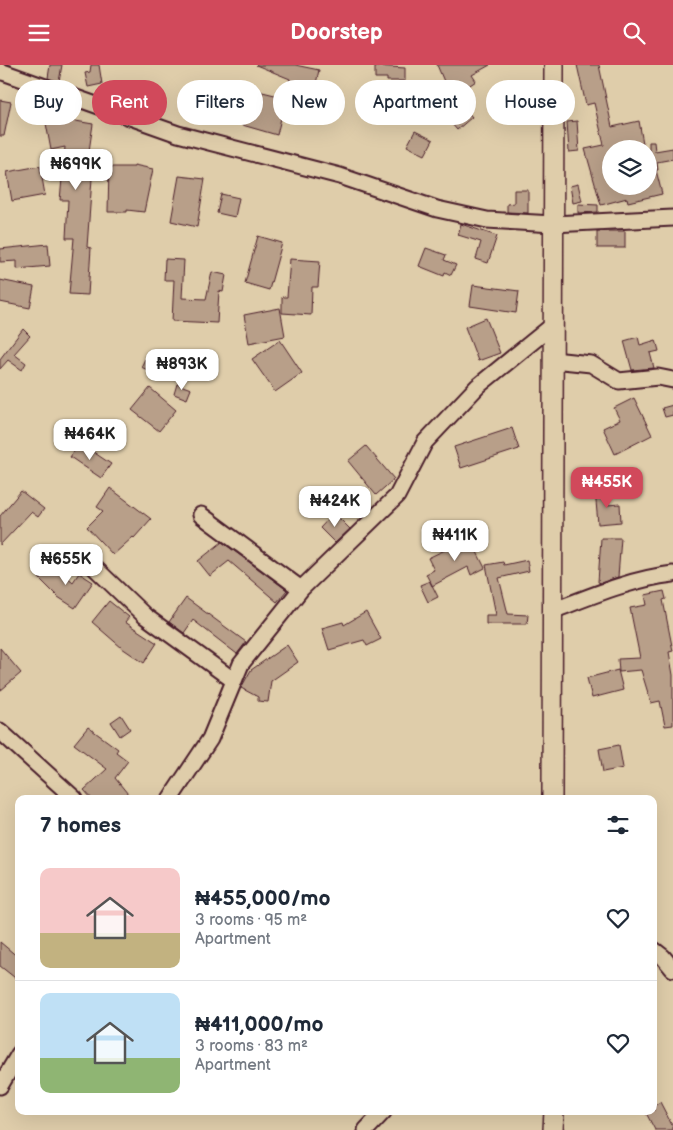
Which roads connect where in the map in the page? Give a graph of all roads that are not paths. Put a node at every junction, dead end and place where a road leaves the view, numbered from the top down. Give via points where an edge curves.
1 (554, 65) edge
2 (0, 71) edge
3 (673, 218) edge
4 (553, 224) junction
5 (553, 325) junction
6 (553, 360) junction
7 (673, 380) edge
8 (201, 515) dead end
9 (95, 568) dead end
10 (673, 574) edge
11 (301, 589) junction
12 (552, 611) junction
13 (233, 680) junction
14 (0, 731) edge
15 (72, 795) edge
16 (173, 795) edge
17 (552, 795) edge
18 (657, 952) edge
19 (673, 969) edge
20 (15, 1060) edge
21 (0, 1086) edge
22 (380, 1115) edge
23 (554, 1115) edge
24 (366, 1130) edge
25 (553, 1130) edge

1 - 4 main road
2 - 4 street via 178,134 340,176 437,209 487,220
3 - 4 street
4 - 5 main road
5 - 6 main road
5 - 11 street via 478,386 425,442 397,496
6 - 7 street via 590,364 619,381 658,377
6 - 12 main road
8 - 11 street
9 - 13 street via 145,616
10 - 12 street via 654,576 598,593
11 - 13 street via 241,664
12 - 17 main road
13 - 16 street via 210,739
14 - 15 street
18 - 19 street
20 - 21 street
22 - 24 street
23 - 25 main road

